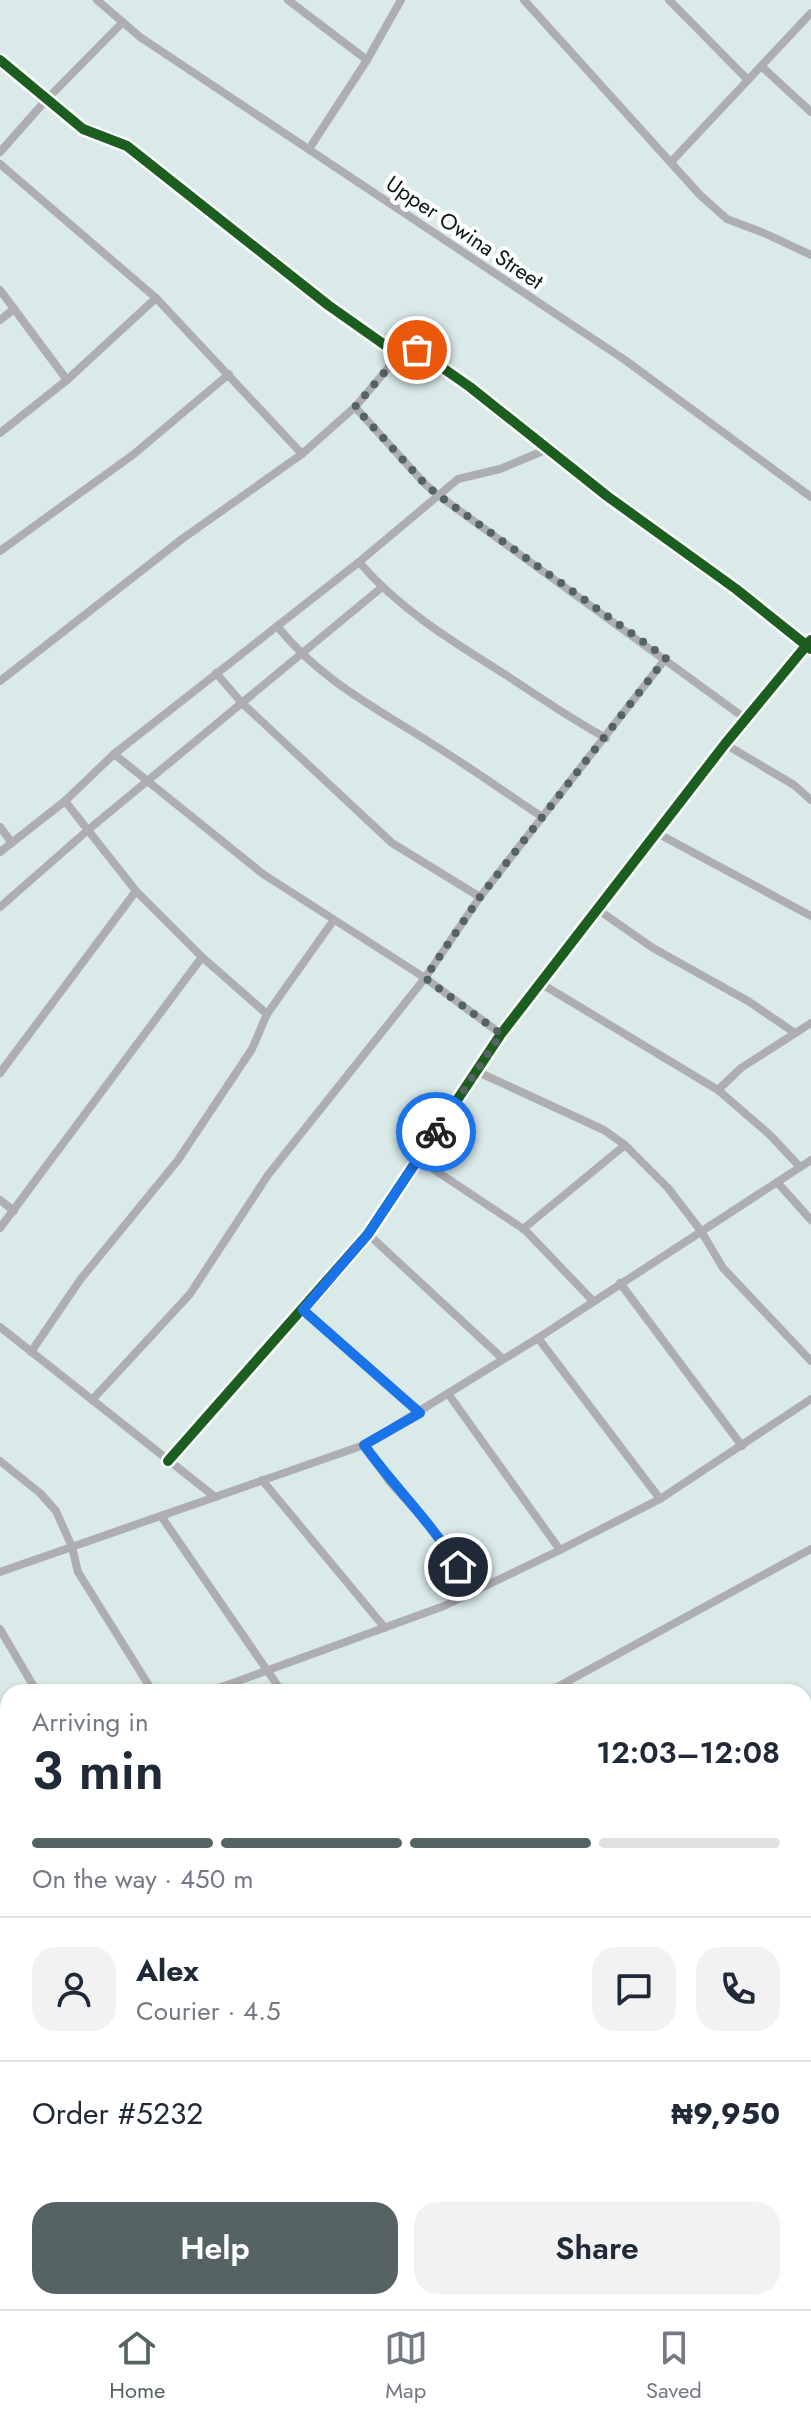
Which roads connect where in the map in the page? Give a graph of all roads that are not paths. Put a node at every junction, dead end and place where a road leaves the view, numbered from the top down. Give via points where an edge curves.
1 (97, 0) edge
2 (288, 0) edge
3 (401, 0) edge
4 (524, 0) edge
5 (669, 0) edge
6 (811, 13) edge
7 (123, 22) junction
8 (0, 60) edge
9 (367, 60) junction
10 (761, 66) junction
11 (748, 80) junction
12 (47, 99) junction
13 (811, 112) edge
14 (309, 149) junction
15 (0, 152) edge
16 (671, 162) junction
17 (0, 164) edge
18 (811, 255) edge
19 (0, 290) edge
20 (156, 298) junction
21 (14, 309) junction
22 (0, 320) edge
23 (399, 355) junction
24 (229, 374) junction
25 (67, 380) junction
26 (355, 407) junction
27 (0, 433) edge
28 (550, 448) junction
29 (302, 454) junction
30 (438, 495) junction
31 (811, 497) edge
32 (0, 551) edge
33 (359, 562) junction
34 (381, 588) junction
35 (277, 626) junction
36 (809, 645) edge
37 (299, 654) junction
38 (666, 658) junction
39 (216, 673) junction
40 (0, 681) edge
41 (241, 702) junction
42 (746, 719) junction
43 (606, 738) junction
44 (725, 744) junction
45 (114, 754) junction
46 (146, 781) junction
47 (811, 800) edge
48 (65, 801) junction
49 (542, 817) junction
50 (0, 827) edge
51 (88, 830) junction
52 (657, 833) junction
53 (12, 843) junction
54 (0, 852) edge
55 (136, 891) junction
56 (480, 897) junction
57 (0, 907) edge
58 (597, 909) junction
59 (811, 916) edge
60 (333, 921) junction
61 (202, 957) junction
62 (425, 978) junction
63 (540, 983) junction
64 (267, 1014) junction
65 (811, 1023) edge
66 (795, 1033) junction
67 (501, 1034) junction
68 (476, 1071) junction
69 (0, 1073) edge
70 (718, 1090) junction
71 (625, 1145) junction
72 (418, 1159) junction
73 (811, 1160) edge
74 (800, 1167) junction
75 (777, 1182) junction
76 (0, 1200) edge
77 (14, 1211) junction
78 (811, 1220) edge
79 (0, 1228) edge
80 (523, 1229) junction
81 (701, 1231) junction
82 (368, 1234) junction
83 (620, 1283) junction
84 (593, 1301) junction
85 (303, 1310) junction
86 (0, 1327) edge
87 (538, 1338) junction
88 (31, 1352) junction
89 (503, 1359) junction
90 (811, 1361) edge
91 (449, 1395) junction
92 (811, 1399) edge
93 (92, 1400) junction
94 (420, 1413) junction
95 (364, 1445) junction
96 (742, 1446) junction
97 (0, 1461) edge
98 (168, 1461) junction
99 (262, 1480) junction
100 (215, 1497) junction
101 (660, 1499) junction
102 (161, 1516) junction
103 (72, 1547) junction
104 (811, 1549) edge
105 (560, 1550) junction
106 (0, 1572) edge
107 (473, 1592) junction
108 (385, 1628) junction
109 (0, 1629) edge
110 (268, 1669) junction
111 (32, 1684) edge
112 (148, 1684) edge
113 (229, 1684) edge
114 (277, 1684) edge
115 (563, 1684) edge

1 - 7 street, Upper Owina Street
2 - 9 street
3 - 9 street
4 - 16 street
5 - 11 street
6 - 10 street
7 - 12 street
7 - 14 street, Upper Owina Street
8 - 12 street
9 - 14 street
10 - 11 street
10 - 13 street
11 - 16 street
12 - 15 street
12 - 23 street via 83,129 127,146
14 - 31 street, Upper Owina Street via 625,360
16 - 18 street via 727,219
17 - 20 street
19 - 21 street
20 - 24 street
20 - 25 street
21 - 22 street
21 - 25 street
23 - 26 street
23 - 28 street via 417,350
24 - 29 street
24 - 32 street via 134,454
25 - 27 street
26 - 29 street
26 - 30 street
28 - 30 street via 458,479
28 - 36 street
29 - 40 street via 182,539
30 - 33 street
30 - 38 street
33 - 34 street
33 - 35 street
34 - 37 street
34 - 43 street via 441,634
35 - 37 street
35 - 39 street
36 - 42 street
37 - 41 street
37 - 49 street via 342,688
38 - 42 street
38 - 43 street
39 - 41 street
39 - 45 street
41 - 46 street
41 - 56 street via 392,843
42 - 44 street
43 - 49 street
44 - 47 street
44 - 52 street
45 - 46 street
45 - 48 street
46 - 51 street
46 - 60 street via 263,874
48 - 51 street
48 - 53 street
49 - 56 street
50 - 53 street
51 - 55 street
51 - 57 street
52 - 58 street
52 - 59 street
53 - 54 street
55 - 61 street
55 - 69 street
56 - 62 street
58 - 63 street
58 - 66 street
60 - 62 street
60 - 64 street
61 - 64 street
61 - 77 street
62 - 67 street
62 - 93 street via 268,1175 190,1294
63 - 67 street
63 - 70 street
64 - 88 street via 252,1049 178,1160 80,1280
65 - 66 street
66 - 70 street
67 - 68 street
68 - 71 street via 604,1130
68 - 72 street
70 - 74 street
71 - 80 street
71 - 81 street
72 - 80 street
72 - 82 street
73 - 74 street
74 - 75 street
75 - 78 street
75 - 81 street
76 - 77 street
77 - 79 street
80 - 84 street
81 - 83 street
81 - 90 street via 723,1268
82 - 85 street
82 - 89 street
83 - 84 street
83 - 96 street
84 - 87 street
85 - 94 street
85 - 98 street
86 - 88 street
87 - 89 street
87 - 101 street
88 - 93 street
89 - 91 street
91 - 94 street
91 - 105 street
92 - 96 street
93 - 98 street
94 - 95 street
95 - 99 street
95 - 107 street via 444,1542
96 - 101 street
97 - 103 street via 56,1511
98 - 100 street
99 - 100 street
99 - 108 street
100 - 102 street
101 - 105 street
102 - 103 street
102 - 110 street
103 - 106 street
103 - 112 street via 78,1572
104 - 115 street
105 - 107 street
107 - 108 street
108 - 110 street
109 - 111 street
110 - 113 street
110 - 114 street

